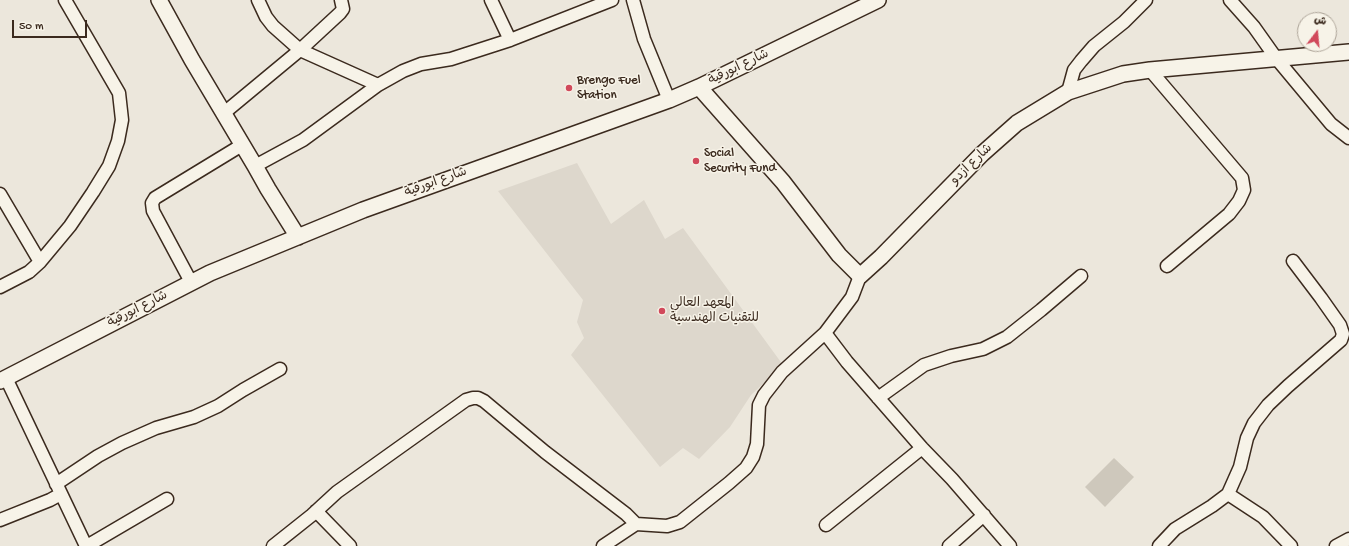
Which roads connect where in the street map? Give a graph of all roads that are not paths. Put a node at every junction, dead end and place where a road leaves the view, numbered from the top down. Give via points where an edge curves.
1 (65, 0) edge
2 (159, 0) edge
3 (258, 0) edge
4 (341, 0) edge
5 (491, 0) edge
6 (612, 0) edge
7 (633, 0) edge
8 (878, 0) edge
9 (1146, 0) edge
10 (1230, 0) edge
11 (510, 40) junction
12 (300, 50) junction
13 (1349, 52) edge
14 (1276, 58) junction
15 (1150, 70) junction
16 (378, 85) junction
17 (699, 87) junction
18 (1068, 92) junction
19 (669, 100) junction
20 (224, 113) junction
21 (1349, 138) edge
22 (242, 145) junction
23 (255, 166) junction
24 (0, 194) edge
25 (298, 237) junction
26 (1293, 261) dead end
27 (40, 262) junction
28 (1167, 266) dead end
29 (860, 276) junction
30 (1081, 276) dead end
31 (191, 282) junction
32 (0, 288) edge
33 (825, 333) junction
34 (280, 369) dead end
35 (3, 379) edge
36 (878, 398) junction
37 (922, 448) junction
38 (59, 489) junction
39 (1228, 494) junction
40 (167, 499) dead end
41 (316, 511) junction
42 (984, 515) junction
43 (0, 520) edge
44 (636, 524) junction
45 (826, 526) dead end
46 (1349, 539) edge
47 (86, 546) edge
48 (273, 546) edge
49 (350, 546) edge
50 (603, 546) edge
51 (949, 546) edge
52 (1010, 546) edge
53 (1159, 546) edge
54 (1291, 546) edge
55 (1336, 546) edge

1 - 27 street via 119,93 122,120 109,166 70,226
2 - 20 main road
3 - 12 street via 274,26
4 - 12 street via 343,9 340,13
5 - 11 street
6 - 11 street
7 - 19 street via 644,39
8 - 17 main road, شارع ابورقية
9 - 18 street via 1081,60 1074,70
10 - 14 street via 1254,27
11 - 16 street via 451,59 421,64
12 - 16 street
12 - 20 street
13 - 14 main road, شارع ازدو
14 - 15 main road, شارع ازدو
14 - 21 street via 1331,124
15 - 18 main road, شارع ازدو via 1123,74
15 - 28 street via 1242,178 1244,190 1229,214
16 - 23 street via 303,140
17 - 19 main road, شارع ابورقية
17 - 29 main road via 784,182 840,255
18 - 29 main road, شارع ازدو via 1018,124 982,154
19 - 25 main road, شارع ابورقية via 363,210
20 - 22 main road
22 - 23 main road
22 - 31 street via 155,198 152,203 153,211
23 - 25 main road
24 - 27 street
25 - 31 main road, شارع ابورقية
26 - 39 street via 1340,325 1343,334 1341,340 1268,405 1254,423
27 - 32 street via 29,272
29 - 33 street via 852,297
30 - 36 street via 1007,337 983,349 924,365
31 - 35 main road, شارع ابورقية
33 - 36 street
33 - 44 street via 782,372 764,394 759,405 757,444 746,468 680,522 668,526
34 - 38 street via 218,406 194,417 156,428 98,456
35 - 38 street
36 - 37 street
37 - 42 street
37 - 45 street
38 - 43 street via 50,500
38 - 47 street
39 - 53 street via 1175,529
39 - 54 street via 1263,517
40 - 47 street
41 - 44 street via 337,492 466,400 478,398
41 - 48 street
41 - 49 street
42 - 51 street
42 - 52 street
44 - 50 street
46 - 55 street

